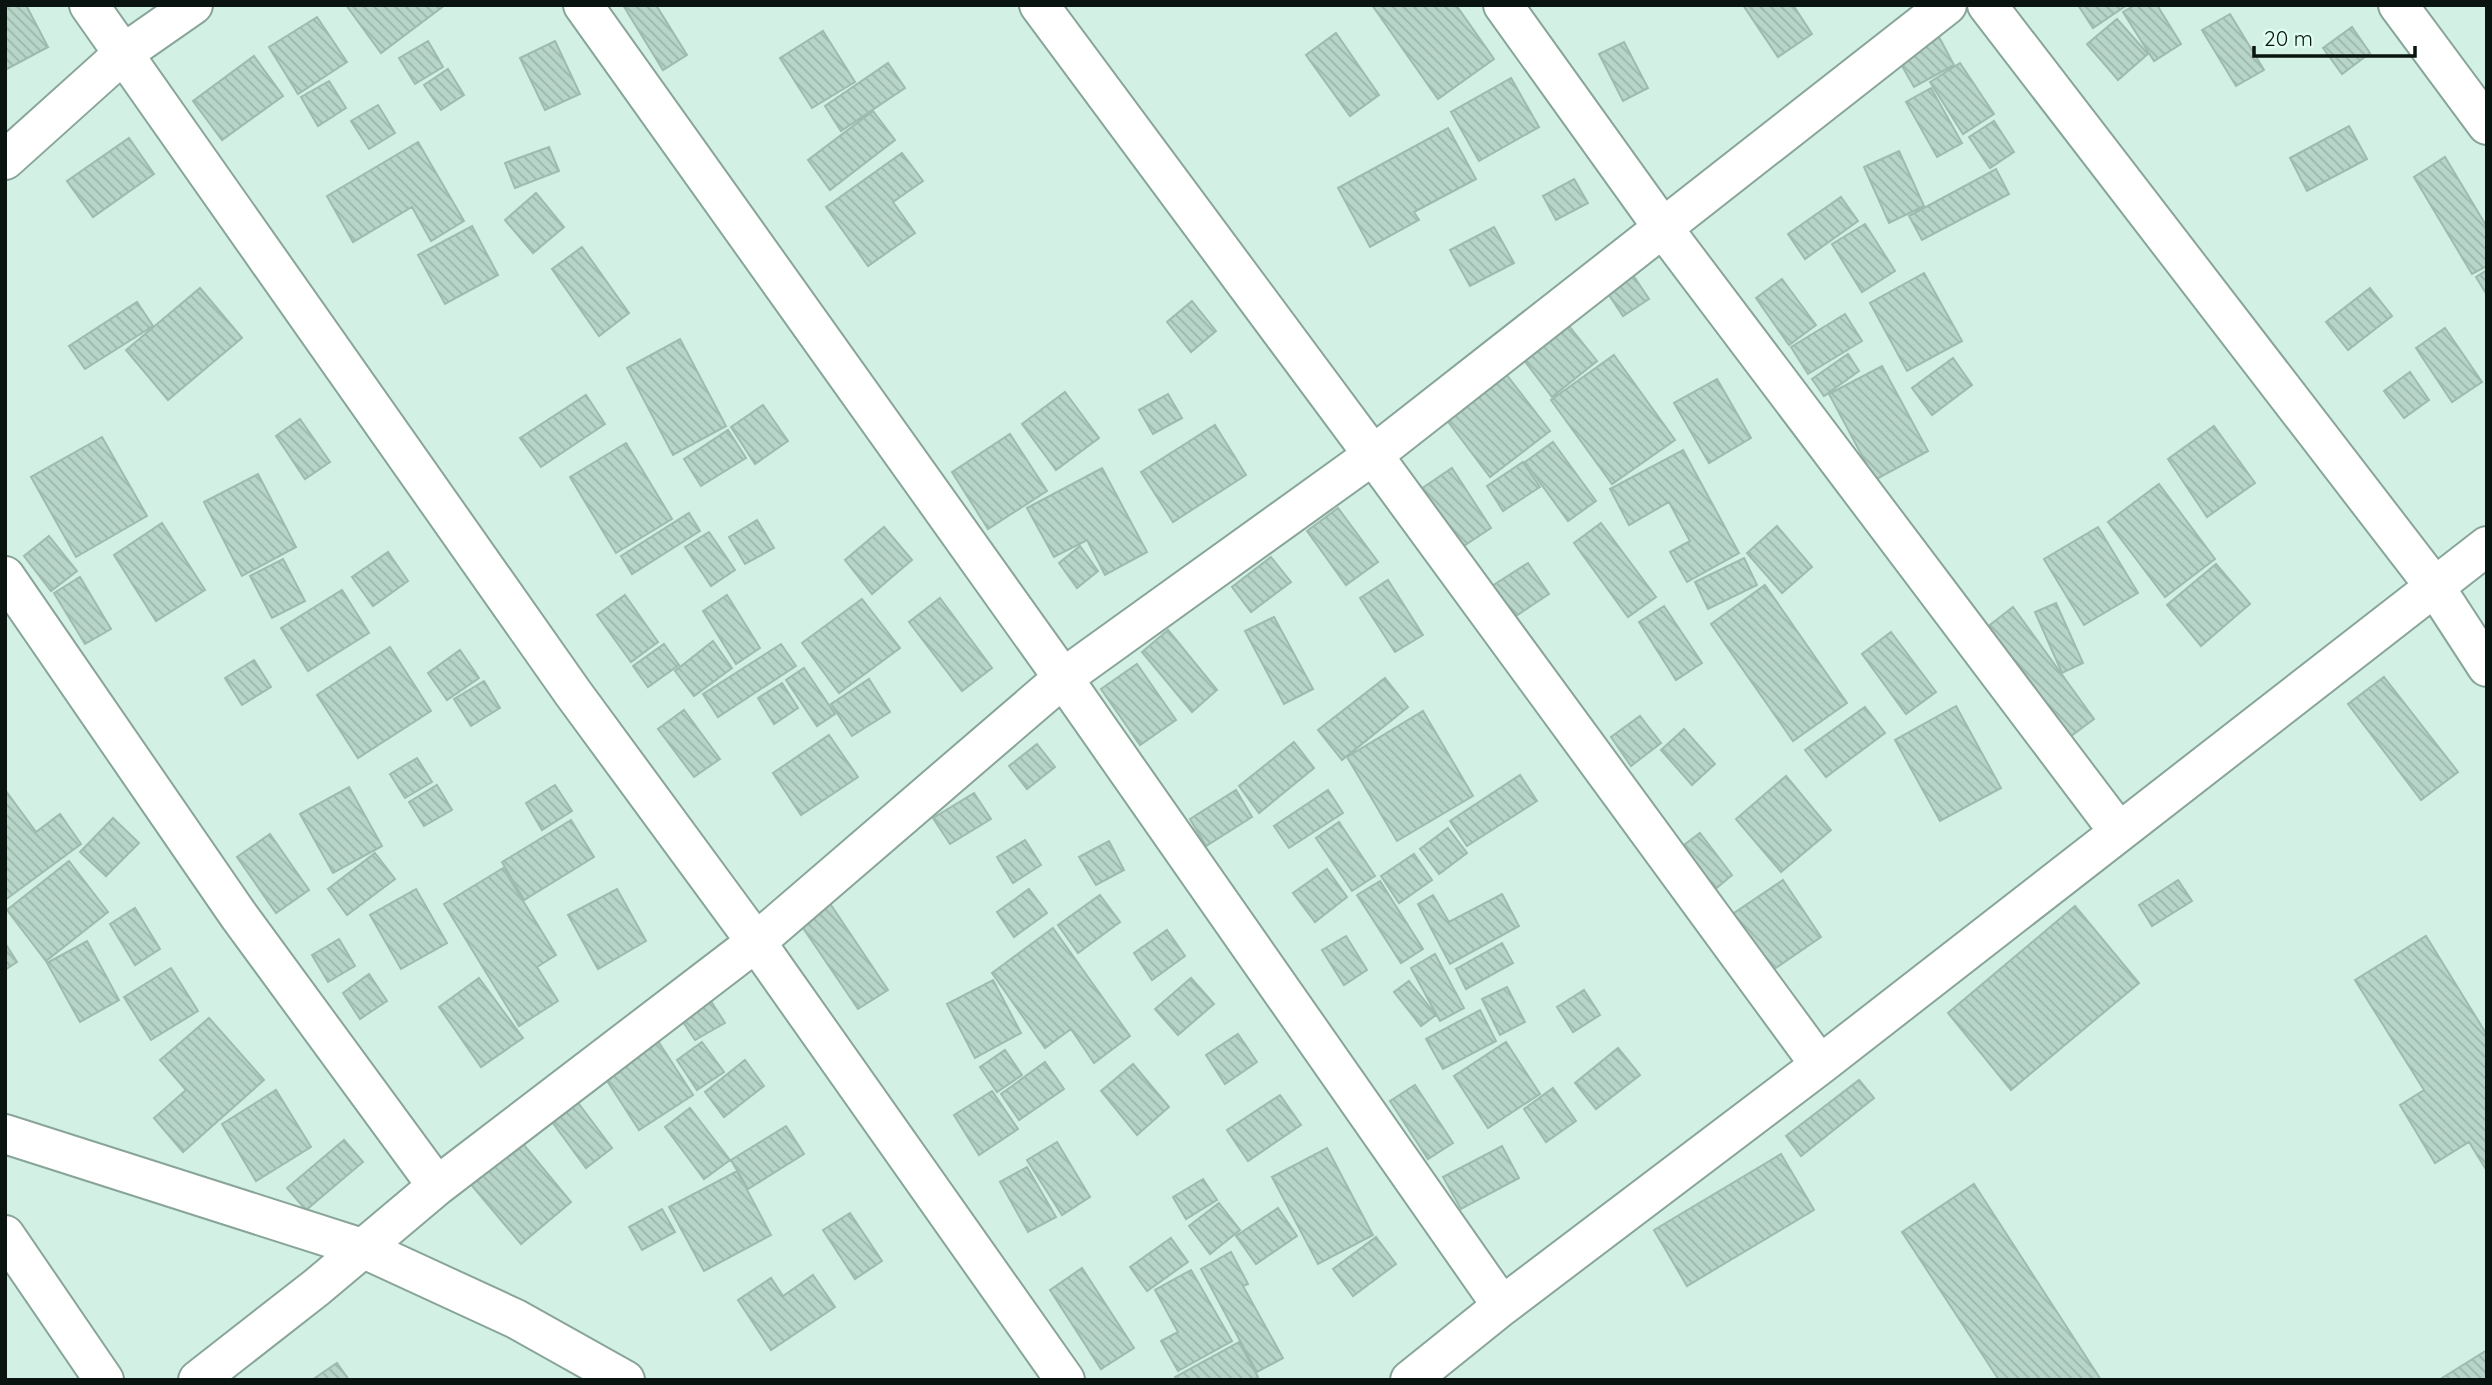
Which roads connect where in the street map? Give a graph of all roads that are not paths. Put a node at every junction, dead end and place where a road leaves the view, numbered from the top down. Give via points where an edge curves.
1 (89, 5) edge
2 (193, 5) edge
3 (583, 5) edge
4 (1039, 5) edge
5 (1503, 5) edge
6 (1947, 5) edge
7 (1987, 5) edge
8 (2398, 5) edge
9 (124, 53) junction
10 (2487, 125) edge
11 (5, 160) edge
12 (1662, 228) junction
13 (1373, 455) junction
14 (2487, 547) edge
15 (5, 576) edge
16 (2435, 587) junction
17 (2487, 667) edge
18 (1063, 678) junction
19 (2119, 832) junction
20 (756, 942) junction
21 (1820, 1065) junction
22 (5, 1134) edge
23 (437, 1186) junction
24 (5, 1235) edge
25 (362, 1248) junction
26 (1502, 1306) junction
27 (104, 1380) edge
28 (198, 1380) edge
29 (625, 1380) edge
30 (1065, 1380) edge
31 (1410, 1380) edge

1 - 9 street
2 - 9 street
3 - 18 street
4 - 13 street
5 - 12 street
6 - 12 street
7 - 16 street
8 - 10 street
9 - 11 street
9 - 20 street via 573,693
12 - 13 street
12 - 19 street
13 - 18 street
13 - 21 street
14 - 16 street
15 - 23 street via 239,916
16 - 17 street
16 - 19 street
18 - 20 street
18 - 26 street
19 - 21 street
20 - 23 street
20 - 30 street
21 - 26 street
22 - 25 street
23 - 25 street
24 - 27 street
25 - 28 street
25 - 29 street via 516,1320
26 - 31 street

